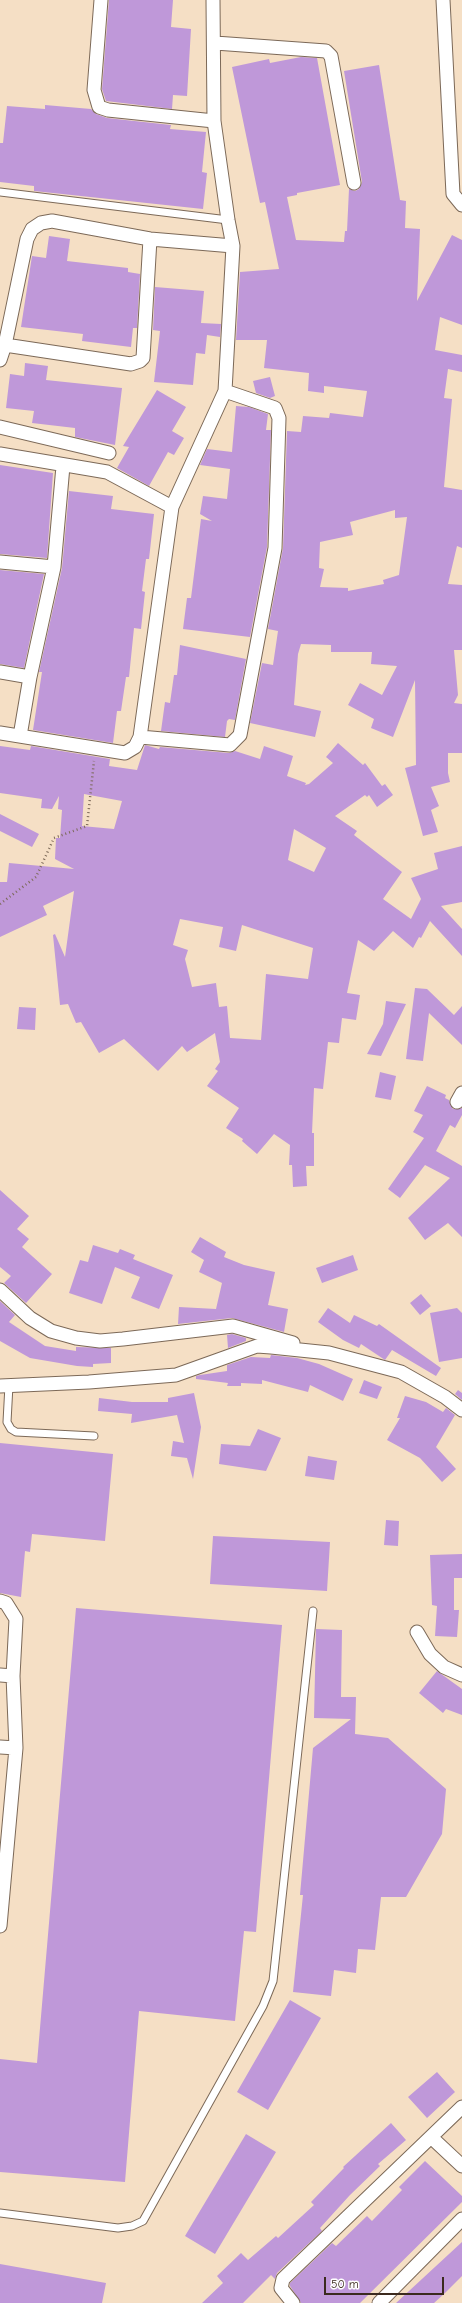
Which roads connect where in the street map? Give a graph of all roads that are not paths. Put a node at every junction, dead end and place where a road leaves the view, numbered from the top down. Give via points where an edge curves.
1 (101, 0) edge
2 (213, 0) edge
3 (443, 0) edge
4 (215, 43) junction
5 (214, 121) junction
6 (354, 183) dead end
7 (0, 192) edge
8 (462, 204) edge
9 (228, 220) junction
10 (150, 239) junction
11 (233, 246) junction
12 (5, 345) junction
13 (0, 360) edge
14 (225, 391) junction
15 (0, 427) edge
16 (109, 453) dead end
17 (0, 454) edge
18 (63, 466) junction
19 (172, 507) junction
20 (0, 562) edge
21 (54, 567) junction
22 (0, 672) edge
23 (30, 677) junction
24 (0, 733) edge
25 (20, 736) junction
26 (140, 737) junction
27 (0, 1290) edge
28 (329, 1353) junction
29 (5, 1385) edge
30 (462, 1410) edge
31 (94, 1436) dead end
32 (0, 1601) edge
33 (313, 1612) dead end
34 (417, 1632) dead end
35 (462, 1675) edge
36 (7, 1676) edge
37 (0, 1747) edge
38 (16, 1748) junction
39 (5, 1815) edge
40 (0, 1922) edge
41 (462, 2107) edge
42 (431, 2137) junction
43 (462, 2166) edge
44 (0, 2213) edge
45 (462, 2219) edge
46 (293, 2303) edge
47 (379, 2303) edge

1 - 5 street via 94,90 99,107
2 - 4 street
3 - 8 street via 453,194
4 - 5 street
4 - 6 street via 326,51 331,56
5 - 9 street
7 - 9 lane
9 - 11 street
10 - 11 street
10 - 12 street via 52,222 41,223 32,228 27,239
10 - 12 street via 143,358 140,361 131,364
11 - 14 street
12 - 13 street
14 - 19 street
14 - 26 street via 275,408 279,418 275,548 240,735 230,745
15 - 16 street
17 - 18 street
18 - 19 street via 107,472
18 - 21 street
19 - 26 street
20 - 21 street
21 - 23 street
22 - 23 street
23 - 25 street
24 - 25 street
25 - 26 street via 130,752
27 - 28 street via 30,1318 50,1331 76,1338 100,1341 233,1326
28 - 29 street via 257,1346 176,1375
28 - 30 street via 401,1372 445,1397
29 - 31 lane via 7,1422 16,1432
32 - 36 street via 6,1603 16,1618
33 - 44 lane via 273,1981 263,2006 143,2221 118,2228
34 - 35 street via 430,1654 444,1667
36 - 38 street
37 - 38 street
38 - 39 street
39 - 40 street
41 - 42 street
42 - 43 street
42 - 46 street via 283,2279 281,2288
45 - 47 street

